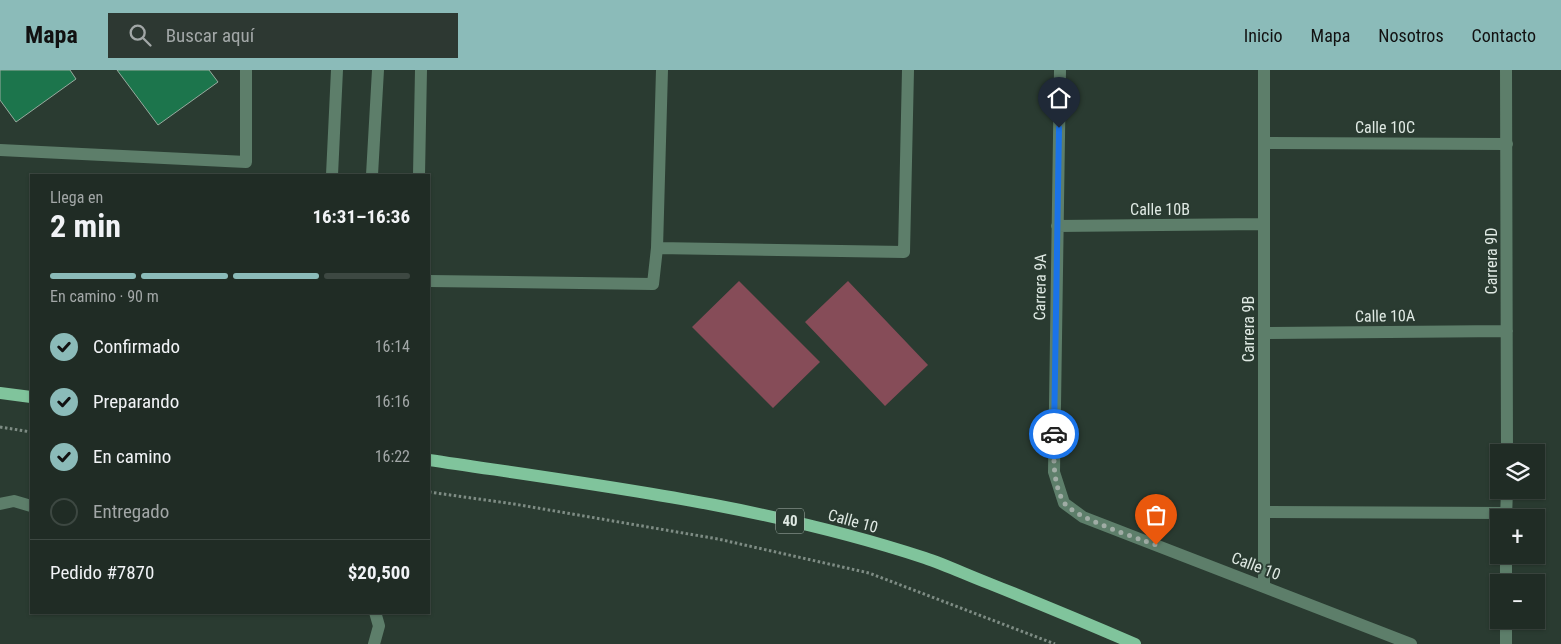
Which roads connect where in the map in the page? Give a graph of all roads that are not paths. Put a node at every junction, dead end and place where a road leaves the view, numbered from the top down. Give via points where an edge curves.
1 (246, 70) edge
2 (337, 70) edge
3 (378, 70) edge
4 (422, 70) edge
5 (662, 70) edge
6 (908, 70) edge
7 (1060, 70) edge
8 (1264, 70) edge
9 (1506, 70) edge
10 (1264, 143) junction
11 (1507, 144) junction
12 (0, 150) edge
13 (332, 174) edge
14 (372, 174) edge
15 (419, 174) edge
16 (1264, 224) junction
17 (1057, 226) junction
18 (657, 248) junction
19 (430, 281) edge
20 (1507, 331) junction
21 (1264, 334) junction
22 (0, 392) edge
23 (30, 397) edge
24 (1507, 444) edge
25 (430, 460) edge
26 (1064, 503) joint
27 (0, 504) edge
28 (30, 506) edge
29 (1264, 512) junction
30 (1490, 515) edge
31 (1264, 587) junction
32 (376, 614) edge
33 (1506, 629) edge
34 (374, 644) edge
35 (1135, 644) edge
36 (1411, 644) edge
37 (1506, 644) edge

1 - 12 street via 246,162
2 - 13 street
3 - 14 street
4 - 15 street
5 - 18 street
6 - 18 street via 904,252
7 - 17 street, Carrera 9A
8 - 10 street, Carrera 9B
9 - 11 street, Carrera 9D
10 - 11 street, Calle 10C
10 - 16 street, Carrera 9B
11 - 20 street, Carrera 9D
16 - 17 street, Calle 10B
16 - 21 street, Carrera 9B
17 - 26 street, Carrera 9A via 1054,472
18 - 19 street via 653,284
20 - 21 street, Calle 10A
20 - 24 street, Carrera 9D
21 - 29 street, Carrera 9B
22 - 23 main road
25 - 35 main road, Calle 10 / 40 via 627,490 761,514 843,534 926,559
26 - 31 street, Calle 10 via 1083,517
27 - 28 street via 14,501
29 - 30 street
29 - 31 street, Carrera 9B
31 - 36 street, Calle 10
32 - 34 street via 380,626
33 - 37 street

